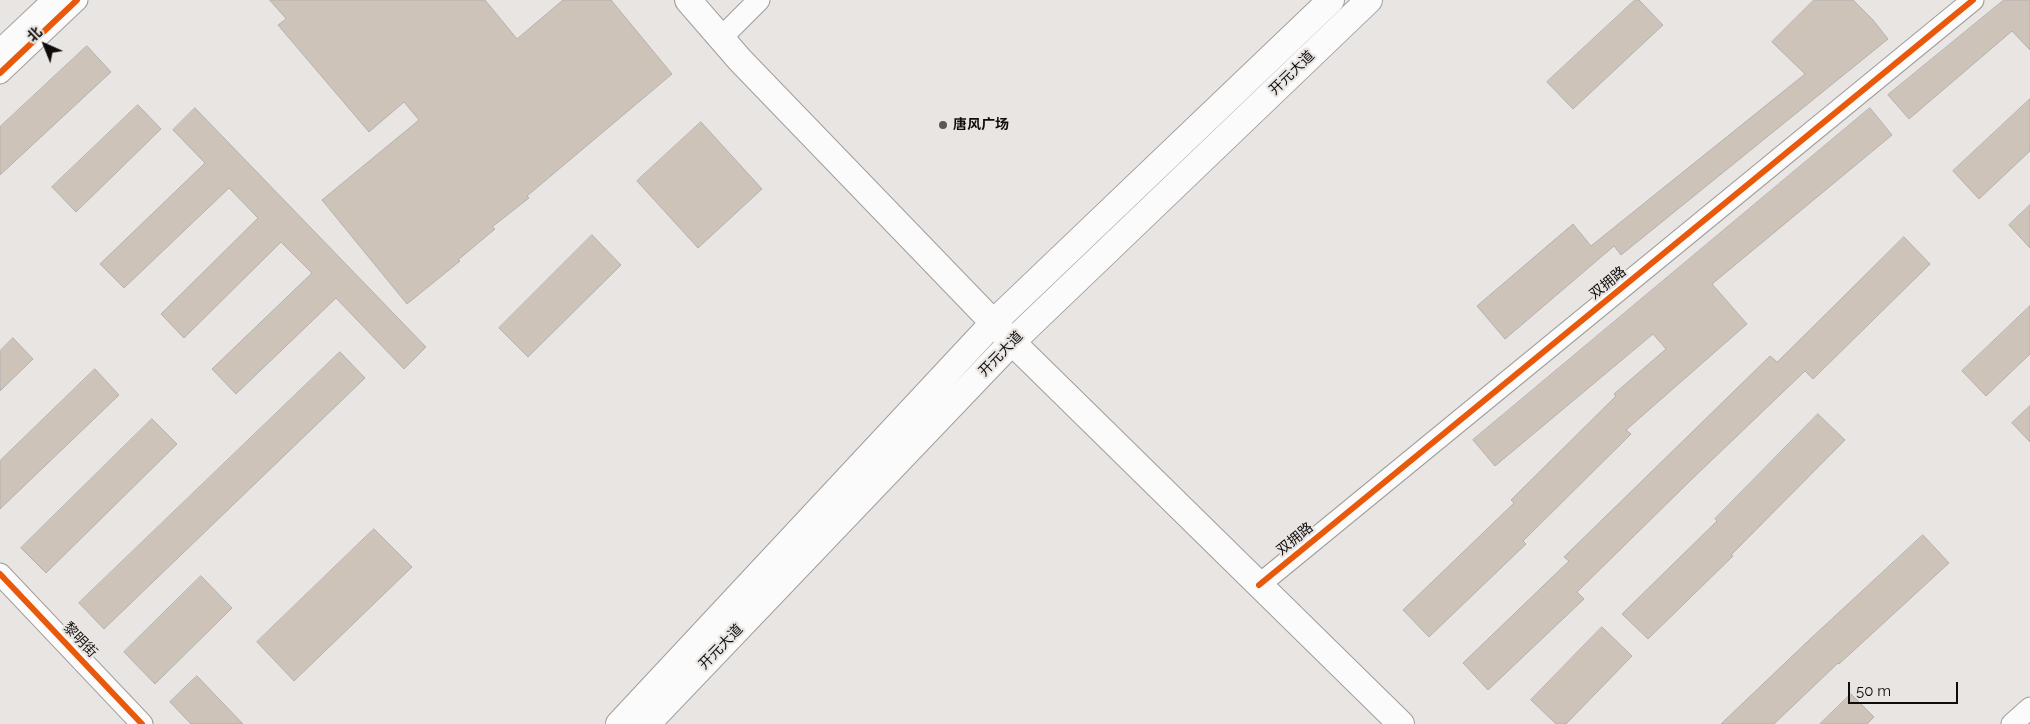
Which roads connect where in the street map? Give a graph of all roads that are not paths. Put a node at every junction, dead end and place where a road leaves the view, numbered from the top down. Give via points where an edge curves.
1 (53, 0) edge
2 (77, 0) edge
3 (688, 0) edge
4 (760, 0) edge
5 (1331, 0) edge
6 (1369, 0) edge
7 (1973, 0) edge
8 (720, 38) junction
9 (0, 50) edge
10 (0, 73) edge
11 (994, 322) junction
12 (1012, 342) junction
13 (0, 574) edge
14 (1259, 585) junction
15 (2030, 708) edge
16 (142, 724) edge
17 (619, 724) edge
18 (647, 724) edge
19 (1401, 724) edge
20 (2012, 724) edge

1 - 9 street
2 - 10 street
3 - 8 main road
4 - 8 street
5 - 11 main road, 开元大道
6 - 12 main road, 开元大道
7 - 14 street, 双拥路
8 - 11 main road
11 - 12 main road
11 - 17 main road, 开元大道
12 - 14 main road
12 - 18 main road, 开元大道
13 - 16 street, 黎明街
14 - 19 main road
15 - 20 street

